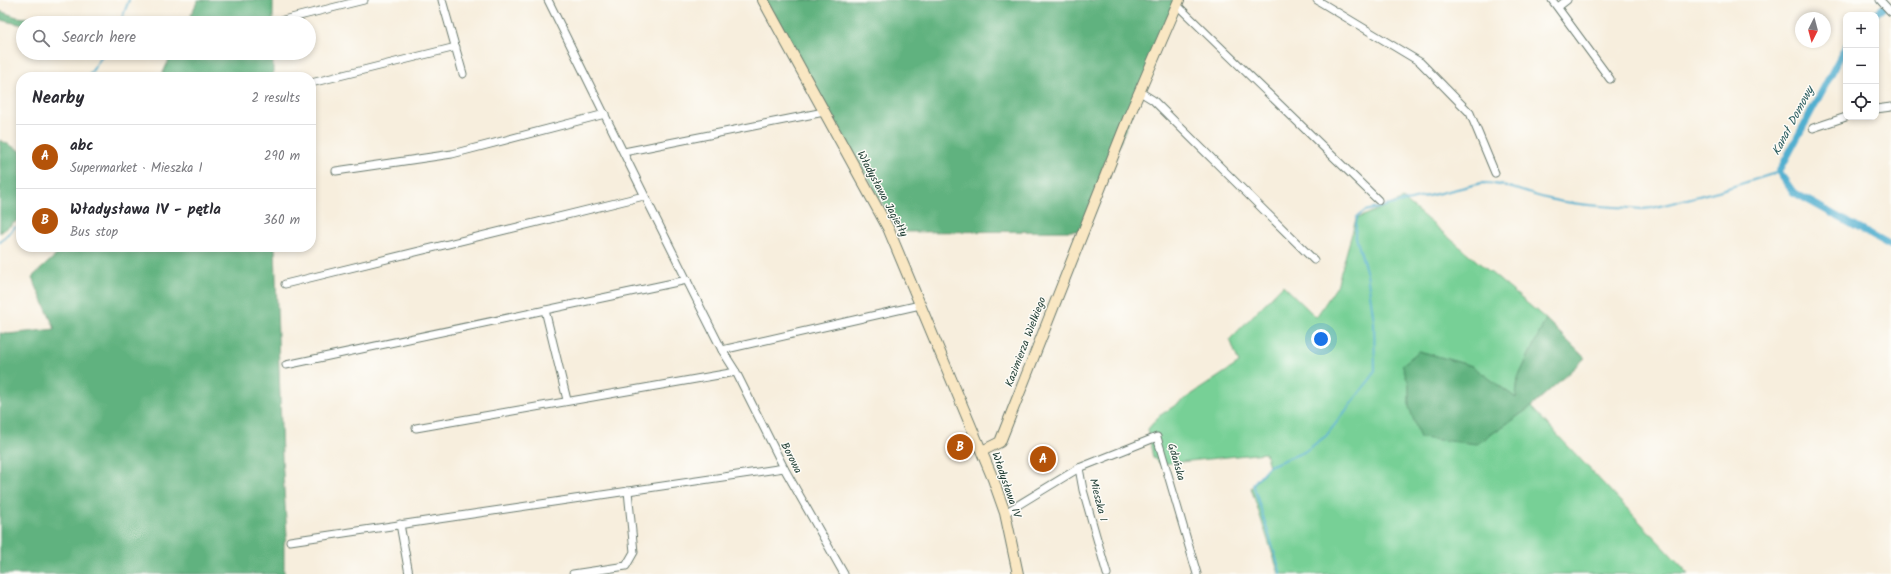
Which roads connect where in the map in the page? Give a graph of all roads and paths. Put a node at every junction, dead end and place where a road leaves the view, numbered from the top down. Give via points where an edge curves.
1 (364, 0) edge
2 (442, 0) edge
3 (548, 0) edge
4 (763, 0) edge
5 (1317, 0) edge
6 (1552, 0) edge
7 (1566, 0) edge
8 (1880, 0) edge
9 (1178, 3) edge
10 (1558, 7) junction
11 (1891, 12) edge
12 (300, 16) edge
13 (456, 47) junction
14 (463, 74) dead end
15 (1610, 79) dead end
16 (316, 82) edge
17 (1140, 92) junction
18 (1891, 106) edge
19 (1879, 108) edge
20 (824, 112) junction
21 (605, 114) junction
22 (1843, 118) edge
23 (1813, 128) dead end
24 (624, 152) junction
25 (336, 171) dead end
26 (1495, 173) dead end
27 (644, 196) junction
28 (1378, 200) dead end
29 (1314, 260) dead end
30 (687, 280) junction
31 (285, 284) dead end
32 (920, 305) junction
33 (545, 310) junction
34 (722, 350) junction
35 (286, 365) dead end
36 (736, 372) junction
37 (567, 400) junction
38 (416, 428) dead end
39 (982, 451) junction
40 (784, 468) junction
41 (1079, 468) junction
42 (628, 491) junction
43 (1005, 513) junction
44 (400, 524) junction
45 (290, 540) dead end
46 (409, 574) edge
47 (573, 574) edge
48 (844, 574) edge
49 (1018, 574) edge
50 (1107, 574) edge
51 (1197, 574) edge

1 - 12 street
2 - 13 street
3 - 21 street, Borowa
4 - 20 street, Władysława Jagiełły
5 - 26 street via 1420,62 1470,113
6 - 10 street
7 - 10 street
8 - 11 street
9 - 17 street, Kazimierza Wielkiego
9 - 28 street
10 - 15 street
13 - 14 street
13 - 16 street
17 - 29 street via 1153,100
17 - 39 street, Kazimierza Wielkiego via 1000,442
18 - 19 street
20 - 24 street
20 - 32 street, Władysława Jagiełły via 888,228
21 - 24 street, Borowa
21 - 25 street via 452,154
22 - 23 street
24 - 27 street, Borowa
27 - 30 street, Borowa
27 - 31 street
30 - 33 street
30 - 34 street, Borowa
32 - 34 street
32 - 39 street, Władysława Jagiełły
33 - 35 street
33 - 37 street
34 - 36 street, Borowa
36 - 37 street
36 - 40 street, Borowa
37 - 38 street
39 - 43 street, Władysława IV
40 - 42 street
40 - 48 street, Borowa
41 - 43 street, Mieszka I
41 - 50 street, Mieszka I
41 - 51 street, Gdańska via 1157,437
42 - 44 street
42 - 47 street via 634,552 626,566
43 - 49 street, Władysława IV
44 - 45 street
44 - 46 street

